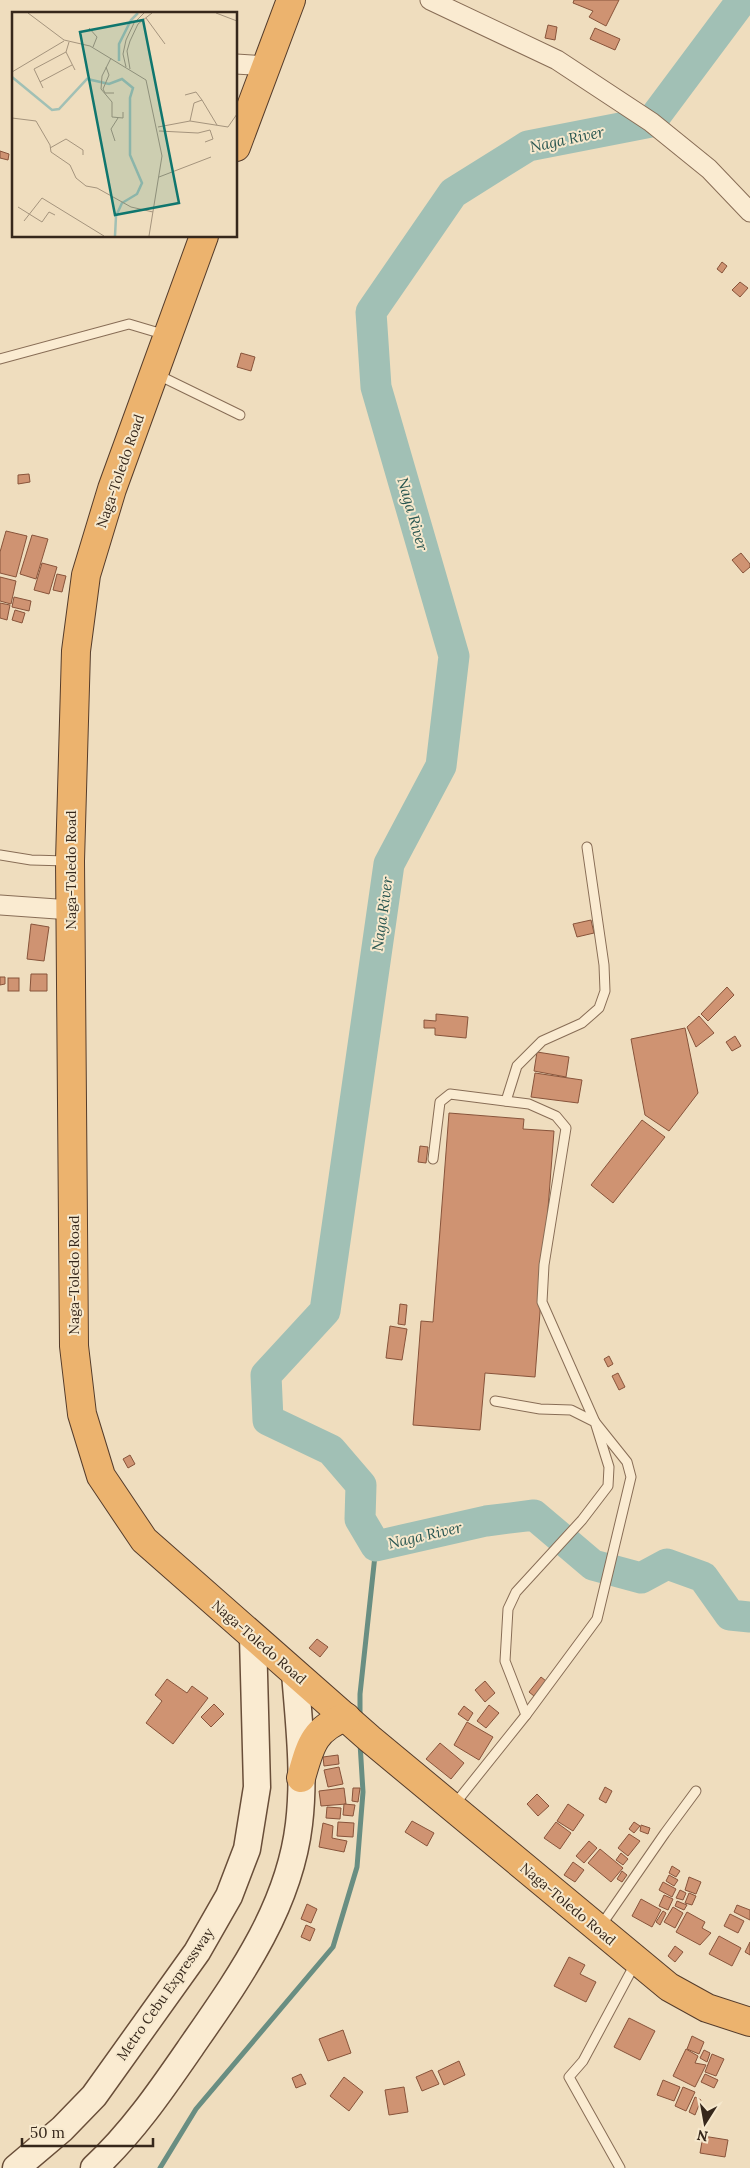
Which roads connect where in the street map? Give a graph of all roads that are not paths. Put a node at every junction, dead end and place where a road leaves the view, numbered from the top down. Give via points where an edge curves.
1 (291, 0) edge
2 (430, 0) edge
3 (238, 64) edge
4 (266, 66) junction
5 (238, 143) edge
6 (750, 212) edge
7 (203, 238) edge
8 (168, 335) junction
9 (0, 359) edge
10 (154, 372) junction
11 (240, 415) dead end
12 (587, 847) dead end
13 (0, 855) edge
14 (70, 861) junction
15 (0, 905) edge
16 (71, 910) junction
17 (506, 1101) junction
18 (433, 1159) dead end
19 (495, 1401) dead end
20 (595, 1422) junction
21 (253, 1637) junction
22 (295, 1673) junction
23 (526, 1715) junction
24 (355, 1726) junction
25 (301, 1778) junction
26 (696, 1791) dead end
27 (452, 1807) junction
28 (598, 1929) junction
29 (636, 1962) junction
30 (750, 2022) edge
31 (16, 2168) edge
32 (94, 2168) edge
33 (620, 2168) edge

1 - 4 highway
2 - 6 street via 558,60 628,106 709,169
3 - 4 street
4 - 5 highway
7 - 8 highway, Naga-Toledo Road
8 - 9 lane via 129,324
8 - 10 highway, Naga-Toledo Road
10 - 11 lane
10 - 14 highway, Naga-Toledo Road via 112,489 86,575 76,651
12 - 17 lane via 605,991 599,1008 582,1023 542,1041 517,1066
13 - 14 lane
14 - 16 highway, Naga-Toledo Road
15 - 16 street
16 - 21 highway, Naga-Toledo Road via 74,1346 82,1414 101,1476 144,1540
17 - 18 lane via 450,1094 440,1102
17 - 20 lane via 543,1108 566,1128 544,1265 542,1302
19 - 20 lane via 540,1409 571,1410
20 - 23 lane via 627,1462 631,1476 629,1490 597,1619
20 - 23 lane via 609,1467 608,1486 582,1520 516,1592 508,1610 505,1660
21 - 22 highway, Naga-Toledo Road
21 - 31 main road, Metro Cebu Expressway via 257,1787 247,1849 230,1896 197,1952 94,2096 62,2129
22 - 24 highway, Naga-Toledo Road
22 - 25 main road
23 - 27 lane
24 - 25 highway via 324,1728 313,1741
24 - 27 highway, Naga-Toledo Road
25 - 32 main road via 299,1826 287,1874 266,1928 241,1975 180,2063 110,2154
26 - 28 lane
27 - 28 highway, Naga-Toledo Road
28 - 29 highway, Naga-Toledo Road
29 - 30 highway, Naga-Toledo Road via 669,1987 707,2008
29 - 33 lane via 583,2061 569,2077

